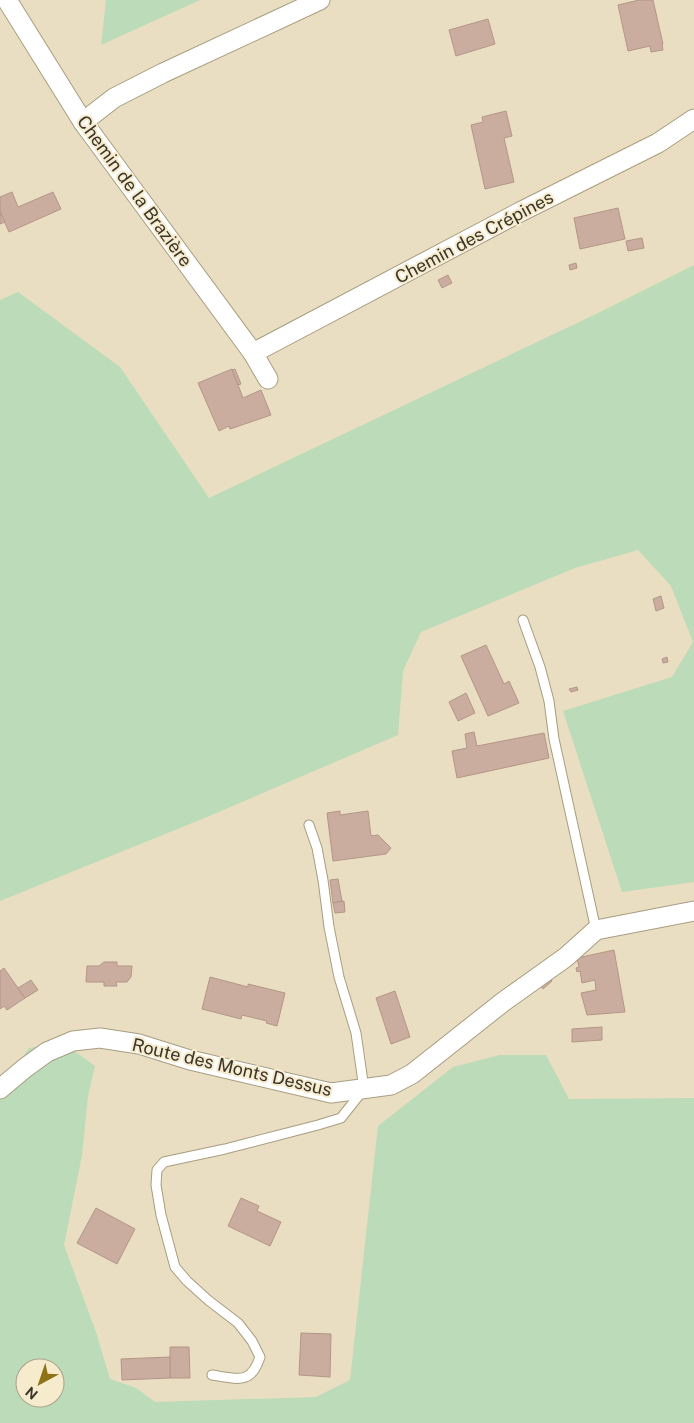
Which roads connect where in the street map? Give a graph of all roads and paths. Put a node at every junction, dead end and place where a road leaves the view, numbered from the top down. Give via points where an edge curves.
1 (7, 0) edge
2 (320, 0) edge
3 (694, 119) edge
4 (83, 122) junction
5 (253, 353) junction
6 (268, 379) dead end
7 (523, 620) dead end
8 (309, 825) dead end
9 (694, 911) edge
10 (596, 930) junction
11 (364, 1088) junction
12 (0, 1089) edge
13 (212, 1375) dead end

1 - 4 street, Chemin de la Brazière
2 - 4 street via 114,98
3 - 5 street, Chemin des Crépines via 658,143
4 - 5 street, Chemin de la Brazière
5 - 6 street, Chemin de la Brazière
7 - 10 lane via 550,701 554,739
8 - 11 lane via 324,880 339,977 356,1033
9 - 10 street
10 - 11 street, Route des Monts Dessus via 566,958 503,1002 412,1074 391,1085
11 - 12 street, Route des Monts Dessus via 331,1093 190,1060 140,1044 100,1038 73,1041 47,1052
11 - 13 lane via 341,1118 164,1162 157,1170 161,1214 175,1267 238,1324 260,1357 256,1370 246,1378

